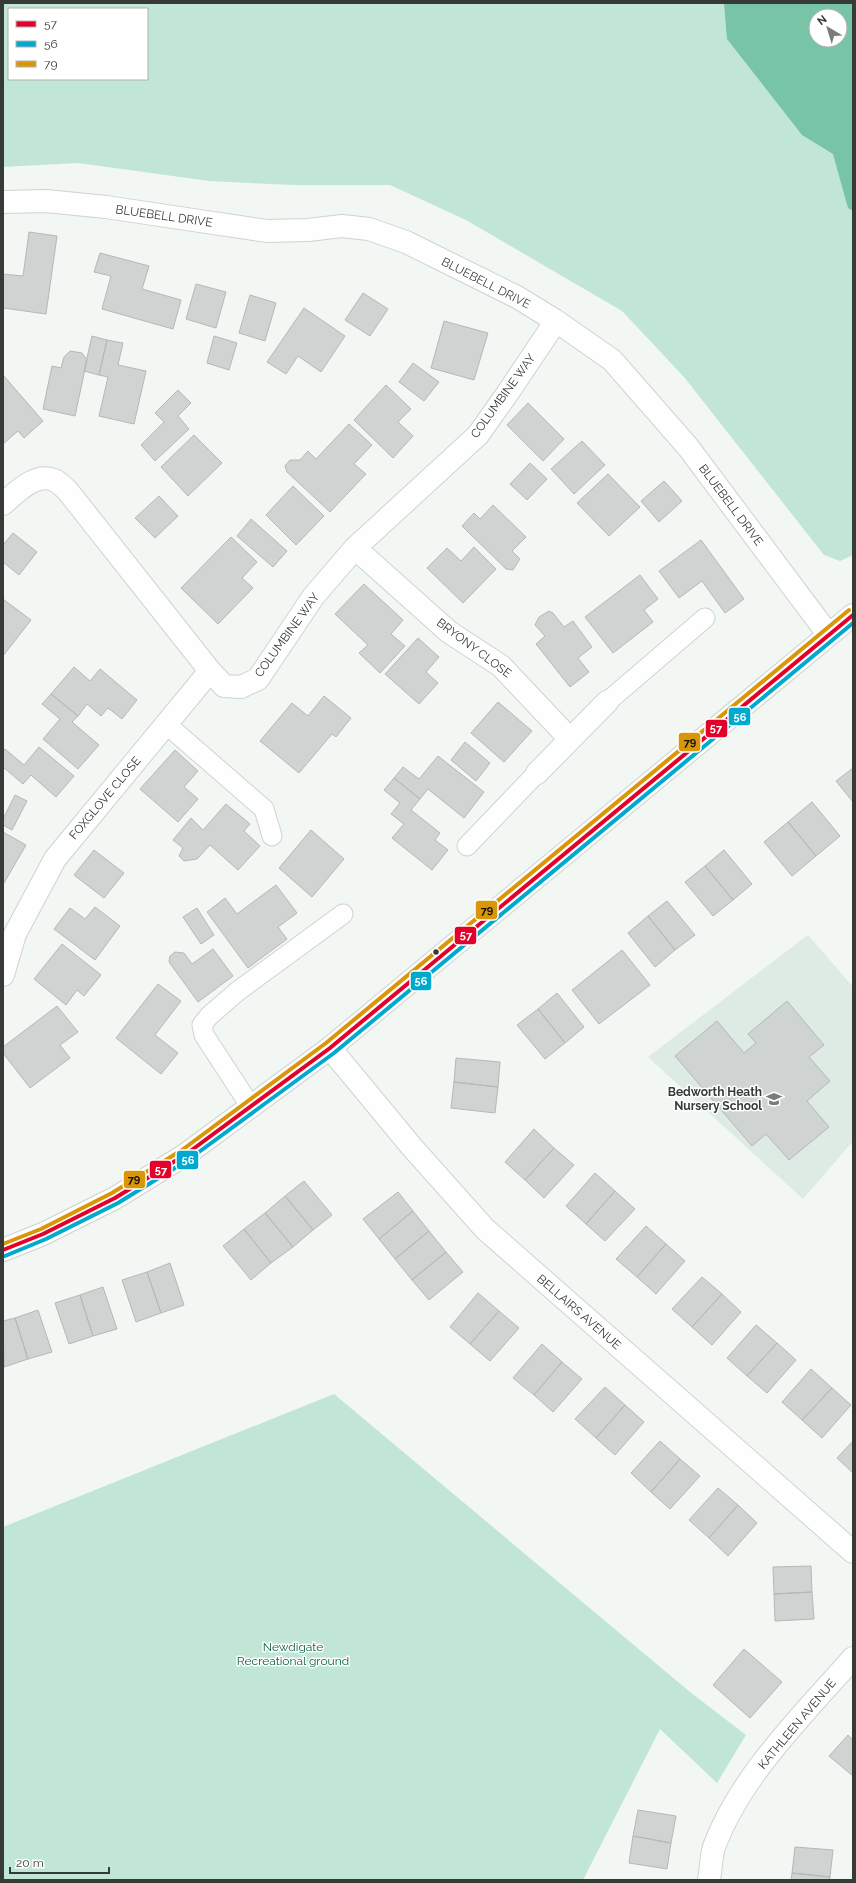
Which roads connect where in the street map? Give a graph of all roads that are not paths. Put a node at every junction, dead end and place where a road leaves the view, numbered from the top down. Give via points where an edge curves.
1 (3, 202) edge
2 (556, 321) junction
3 (3, 504) edge
4 (355, 548) junction
5 (853, 615) edge
6 (705, 618) dead end
7 (828, 634) junction
8 (210, 672) junction
9 (607, 702) joint
10 (166, 724) junction
11 (569, 738) junction
12 (537, 773) joint
13 (272, 836) dead end
14 (467, 846) dead end
15 (343, 914) dead end
16 (9, 932) edge
17 (3, 975) edge
18 (330, 1048) junction
19 (251, 1107) junction
20 (3, 1250) edge
21 (853, 1552) edge
22 (853, 1658) edge
23 (709, 1880) edge

1 - 2 street, BLUEBELL DRIVE via 46,201 98,206 267,231 342,226 369,229 406,242 517,297
2 - 4 street, COLUMBINE WAY via 478,435
2 - 7 street, BLUEBELL DRIVE via 612,360 688,447
3 - 8 street, COLUMBINE WAY via 30,483 40,479 54,480 67,490
4 - 8 street, COLUMBINE WAY via 313,597 258,679 241,687 224,686
4 - 11 street, BRYONY CLOSE via 450,632 501,666
5 - 7 street
6 - 9 lane
7 - 18 street
8 - 10 street, FOXGLOVE CLOSE
9 - 11 street
10 - 13 lane via 264,809
10 - 16 street, FOXGLOVE CLOSE via 55,860
11 - 12 street
12 - 14 lane
15 - 19 lane via 238,991 202,1025 204,1035
16 - 17 street, FOXGLOVE CLOSE
18 - 19 street
18 - 21 street, BELLAIRS AVENUE via 484,1229
19 - 20 street via 186,1155 115,1198 43,1234
22 - 23 street, KATHLEEN AVENUE via 767,1756 733,1808 714,1848

